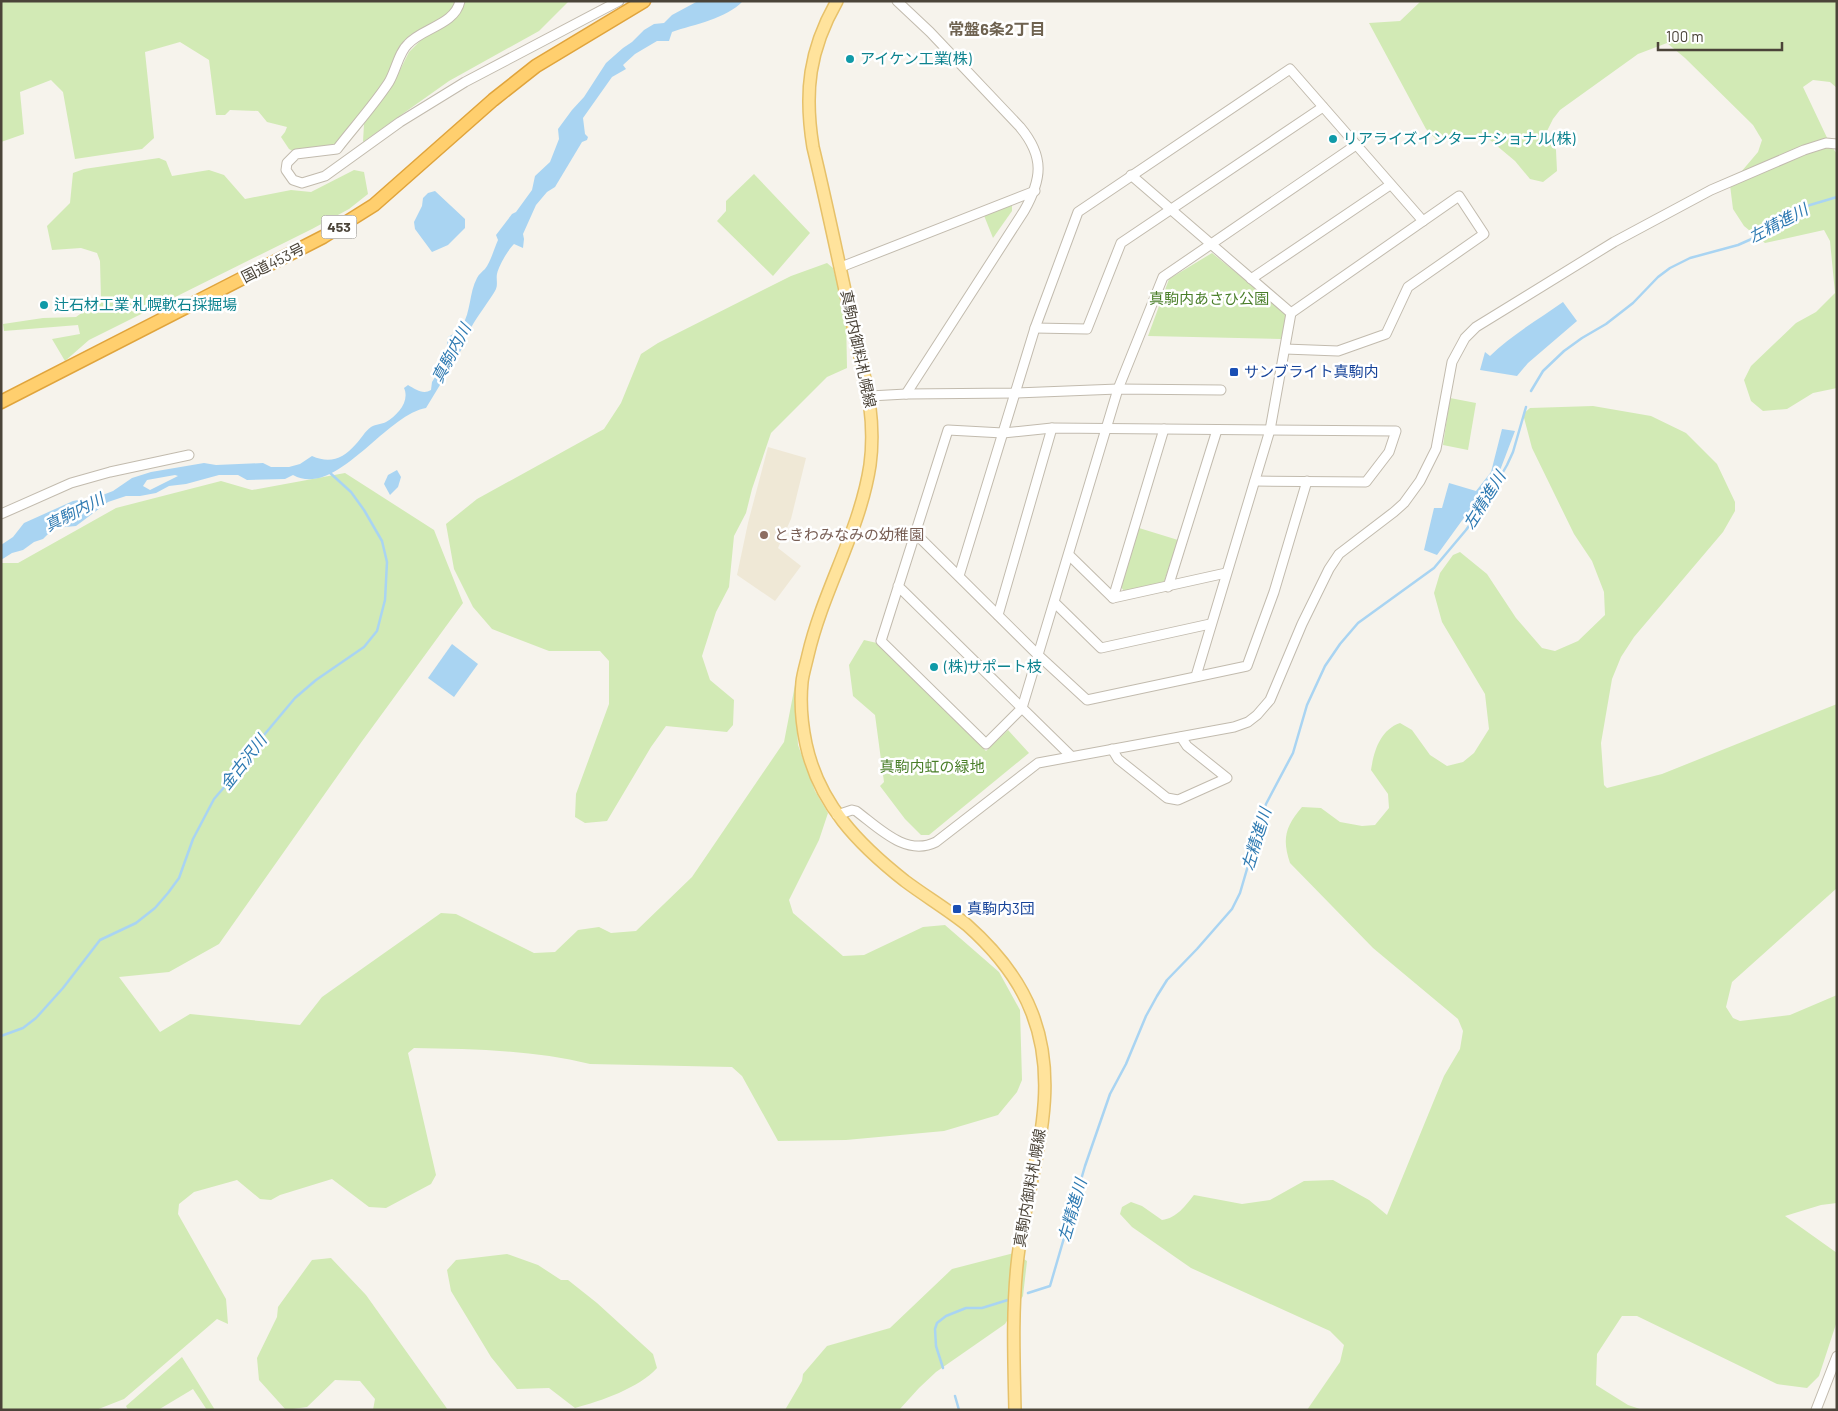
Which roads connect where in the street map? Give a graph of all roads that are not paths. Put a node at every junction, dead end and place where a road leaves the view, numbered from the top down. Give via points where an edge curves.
1 (460, 1) edge
2 (619, 1) edge
3 (644, 1) edge
4 (837, 1) edge
5 (897, 1) edge
6 (1323, 106) junction
7 (1837, 144) edge
8 (1356, 146) junction
9 (1131, 176) junction
10 (1390, 184) junction
11 (1035, 191) junction
12 (1169, 209) junction
13 (1422, 221) junction
14 (1210, 244) junction
15 (841, 267) junction
16 (1251, 279) junction
17 (1291, 313) junction
18 (1035, 328) junction
19 (1286, 349) junction
20 (1118, 389) junction
21 (1221, 390) dead end
22 (1016, 393) junction
23 (906, 394) junction
24 (870, 396) junction
25 (1, 402) edge
26 (1052, 428) junction
27 (1107, 430) junction
28 (1164, 430) junction
29 (1217, 430) junction
30 (1270, 430) junction
31 (1003, 433) junction
32 (189, 455) dead end
33 (1255, 481) junction
34 (1307, 481) junction
35 (1, 514) edge
36 (915, 533) junction
37 (1069, 555) junction
38 (1226, 572) junction
39 (959, 576) junction
40 (898, 586) junction
41 (1168, 587) junction
42 (1113, 598) junction
43 (1055, 603) junction
44 (998, 615) junction
45 (1210, 624) junction
46 (1038, 654) junction
47 (1196, 676) junction
48 (1022, 708) junction
49 (1181, 737) junction
50 (1112, 749) junction
51 (1071, 756) junction
52 (837, 815) junction
53 (1837, 1356) edge
54 (1015, 1410) edge
55 (1816, 1410) edge

1 - 2 street via 447,20 408,43 389,82 337,148 296,154 290,158 286,170 293,180 302,183 325,176 400,122 465,82
3 - 25 highway, 国道453号 / 453 via 536,66 374,205 323,237
4 - 15 main road, 真駒内御料札幌線 via 817,44 807,94 813,147
5 - 11 street via 1029,138 1038,168
6 - 8 street
6 - 9 street via 1290,69
6 - 12 street
7 - 49 street via 1826,143 1804,150 1711,190 1614,242 1476,327 1465,338 1452,362 1436,449 1420,481 1404,503 1339,554 1302,624 1270,700 1248,722
8 - 10 street
8 - 14 street
9 - 12 street
9 - 18 street via 1078,212
10 - 13 street
10 - 16 street
11 - 15 street
11 - 23 street
12 - 14 street
12 - 18 street via 1121,243 1087,330
13 - 17 street
13 - 19 street via 1459,196 1484,234 1408,287 1386,334 1338,351
14 - 16 street
14 - 20 street via 1162,277
15 - 24 main road, 真駒内御料札幌線
16 - 17 street
17 - 19 street
18 - 22 street
19 - 30 street
20 - 21 street
20 - 22 street
20 - 27 street
22 - 23 street
22 - 31 street
23 - 24 street
24 - 52 main road, 真駒内御料札幌線 via 872,439 865,491 814,633 802,682 807,745 820,783
26 - 27 street
26 - 31 street
26 - 44 street
27 - 28 street
27 - 37 street
28 - 29 street
28 - 42 street
29 - 30 street
29 - 41 street
30 - 33 street
30 - 34 street via 1396,431 1388,452 1366,482
31 - 36 street via 948,430
31 - 39 street
32 - 35 street via 71,483
33 - 34 street
33 - 38 street
34 - 47 street via 1274,592 1246,666
36 - 39 street
36 - 40 street
37 - 42 street
37 - 43 street
38 - 41 street
38 - 45 street
39 - 44 street
40 - 48 street
40 - 48 street via 881,641 986,744
41 - 42 street
43 - 45 street via 1101,648
43 - 46 street
44 - 46 street
45 - 47 street
46 - 47 street via 1087,700
46 - 48 street
48 - 51 street
49 - 50 street
49 - 50 street via 1186,746 1227,778 1178,800 1167,798 1118,759
50 - 51 street
51 - 52 street via 1038,764 928,846 896,841 856,811
52 - 54 main road, 真駒内御料札幌線 via 870,852 967,925 995,952 1018,984 1032,1014 1044,1072 1044,1094 1040,1144 1017,1264 1013,1333
53 - 55 street

